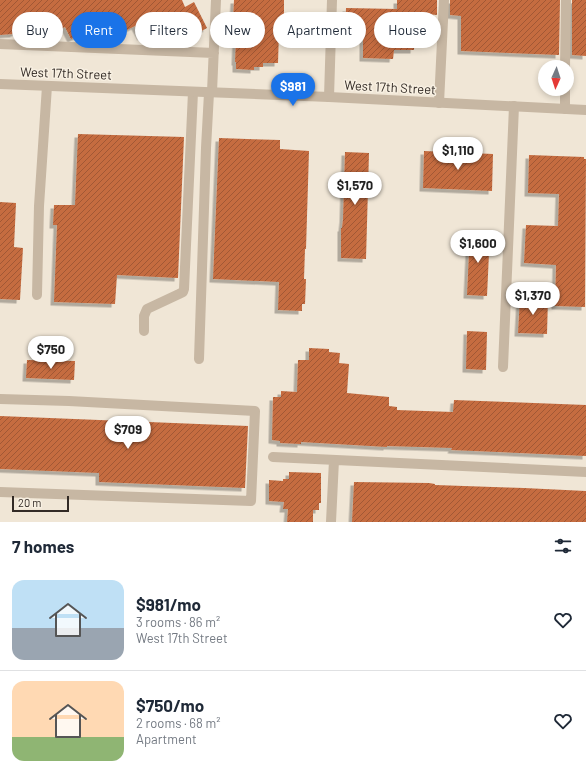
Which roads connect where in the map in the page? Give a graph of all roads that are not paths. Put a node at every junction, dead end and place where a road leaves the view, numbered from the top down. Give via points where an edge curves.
1 (216, 0) edge
2 (332, 0) edge
3 (444, 0) edge
4 (566, 0) edge
5 (0, 44) edge
6 (214, 53) junction
7 (565, 60) edge
8 (0, 84) edge
9 (47, 86) junction
10 (193, 92) junction
11 (211, 93) junction
12 (565, 96) edge
13 (329, 97) junction
14 (439, 103) junction
15 (514, 106) junction
16 (565, 109) junction
17 (586, 110) edge
18 (37, 295) dead end
19 (144, 331) dead end
20 (199, 359) dead end
21 (502, 367) dead end
22 (0, 399) edge
23 (273, 457) dead end
24 (334, 460) junction
25 (586, 472) edge
26 (0, 492) edge
27 (331, 522) edge

1 - 6 street
2 - 13 street
3 - 14 street
4 - 7 street
5 - 6 street
6 - 11 street
8 - 9 street, West 17th Street
9 - 10 street, West 17th Street
9 - 18 street via 39,206
10 - 11 street, West 17th Street
10 - 19 street via 184,288 183,292 147,309 144,316
11 - 13 street, West 17th Street
11 - 20 street via 206,148
12 - 16 street
13 - 14 street, West 17th Street
14 - 15 street, West 17th Street
15 - 16 street, West 17th Street
15 - 21 street
16 - 17 street, West 17th Street
22 - 26 street via 255,411 251,501
23 - 24 street
24 - 25 street
24 - 27 street

